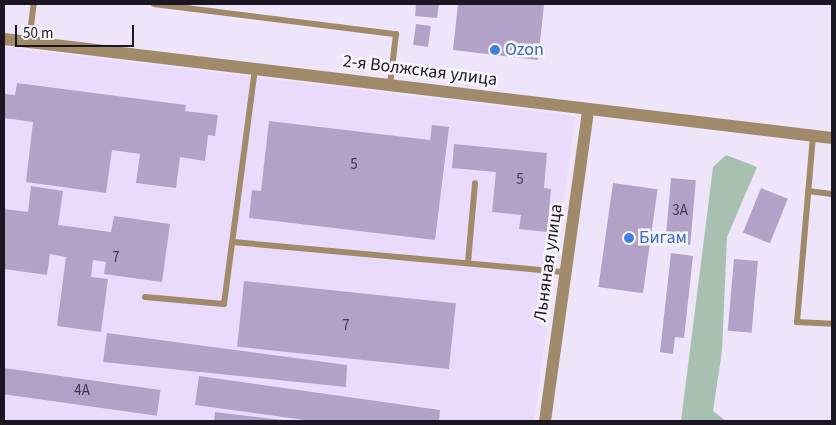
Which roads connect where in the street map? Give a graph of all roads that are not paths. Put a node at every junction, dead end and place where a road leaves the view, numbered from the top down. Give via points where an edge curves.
1 (34, 4) edge
2 (154, 4) edge
3 (4, 38) edge
4 (29, 42) junction
5 (255, 69) junction
6 (390, 85) junction
7 (588, 110) junction
8 (813, 136) junction
9 (832, 138) edge
10 (475, 183) dead end
11 (808, 191) junction
12 (832, 194) edge
13 (233, 242) junction
14 (468, 262) junction
15 (565, 272) junction
16 (146, 297) dead end
17 (832, 324) edge
18 (545, 421) edge

1 - 4 lane
2 - 6 lane via 396,34
3 - 4 street, 2-я Волжская улица
4 - 5 street, 2-я Волжская улица
5 - 6 street, 2-я Волжская улица
5 - 13 lane
6 - 7 street, 2-я Волжская улица
7 - 8 street, 2-я Волжская улица
7 - 15 street, Льняная улица
8 - 9 street, 2-я Волжская улица
8 - 11 lane
10 - 14 lane
11 - 12 lane
11 - 17 lane via 797,322
13 - 14 lane
13 - 16 lane via 224,304
14 - 15 lane
15 - 18 street, Льняная улица

